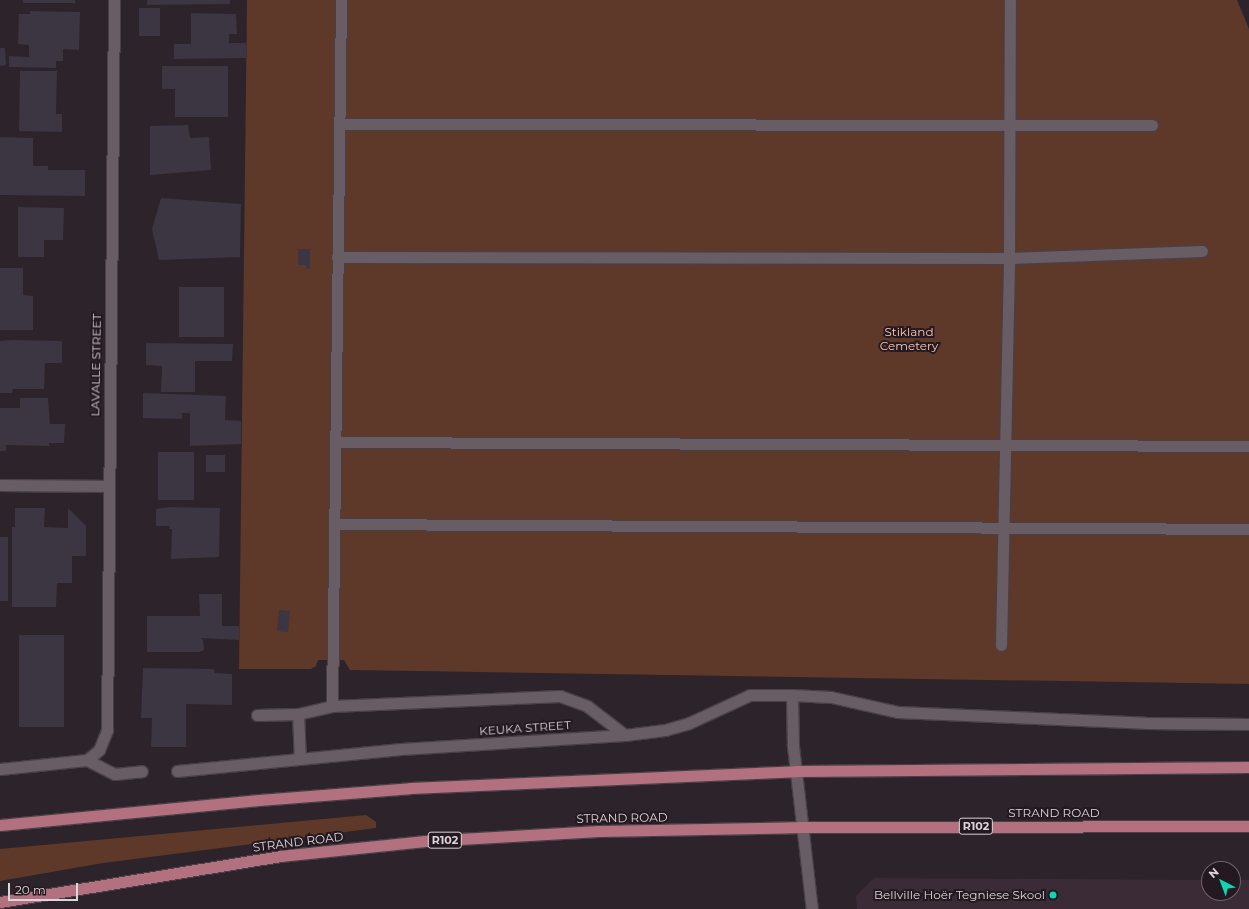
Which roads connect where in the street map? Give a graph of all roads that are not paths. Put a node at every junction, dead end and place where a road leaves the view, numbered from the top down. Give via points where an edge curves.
1 (114, 0) edge
2 (341, 0) edge
3 (1010, 0) edge
4 (340, 124) junction
5 (1152, 125) dead end
6 (1008, 126) junction
7 (1202, 251) dead end
8 (337, 257) junction
9 (1009, 258) junction
10 (335, 442) junction
11 (1005, 444) junction
12 (1249, 446) edge
13 (0, 485) edge
14 (108, 486) junction
15 (334, 524) junction
16 (1003, 527) junction
17 (1249, 529) edge
18 (1001, 645) dead end
19 (792, 695) junction
20 (332, 706) junction
21 (298, 714) junction
22 (257, 716) dead end
23 (1249, 724) edge
24 (625, 735) junction
25 (300, 759) junction
26 (87, 760) junction
27 (1249, 767) edge
28 (0, 769) edge
29 (142, 771) dead end
30 (177, 771) dead end
31 (796, 772) junction
32 (0, 825) edge
33 (1249, 826) edge
34 (803, 827) junction
35 (0, 902) edge
36 (812, 909) edge

1 - 14 street, LAVALLE STREET
2 - 4 street
3 - 6 street
4 - 6 street
4 - 8 street
5 - 6 street
6 - 9 street
7 - 9 street
8 - 9 street
8 - 10 street
9 - 11 street
10 - 11 street
10 - 15 street
11 - 12 street
11 - 16 street
13 - 14 street
14 - 26 street, LAVALLE STREET via 107,730 99,750
15 - 16 street
15 - 20 street
16 - 17 street
16 - 18 street
19 - 23 street, KEUKA STREET via 831,697 898,712 1145,723
19 - 24 street, KEUKA STREET via 750,695 689,723 665,730
19 - 31 street
20 - 21 street
20 - 24 street via 560,696 588,706
21 - 22 street
21 - 25 street
24 - 25 street, KEUKA STREET via 401,749
25 - 30 street, KEUKA STREET
26 - 28 street
26 - 29 street via 115,774
27 - 31 main road
31 - 32 main road via 410,788 251,800
31 - 34 street
33 - 34 main road, STRAND ROAD / R102
34 - 35 main road, STRAND ROAD / R102 via 599,831 425,841 280,856
34 - 36 street

